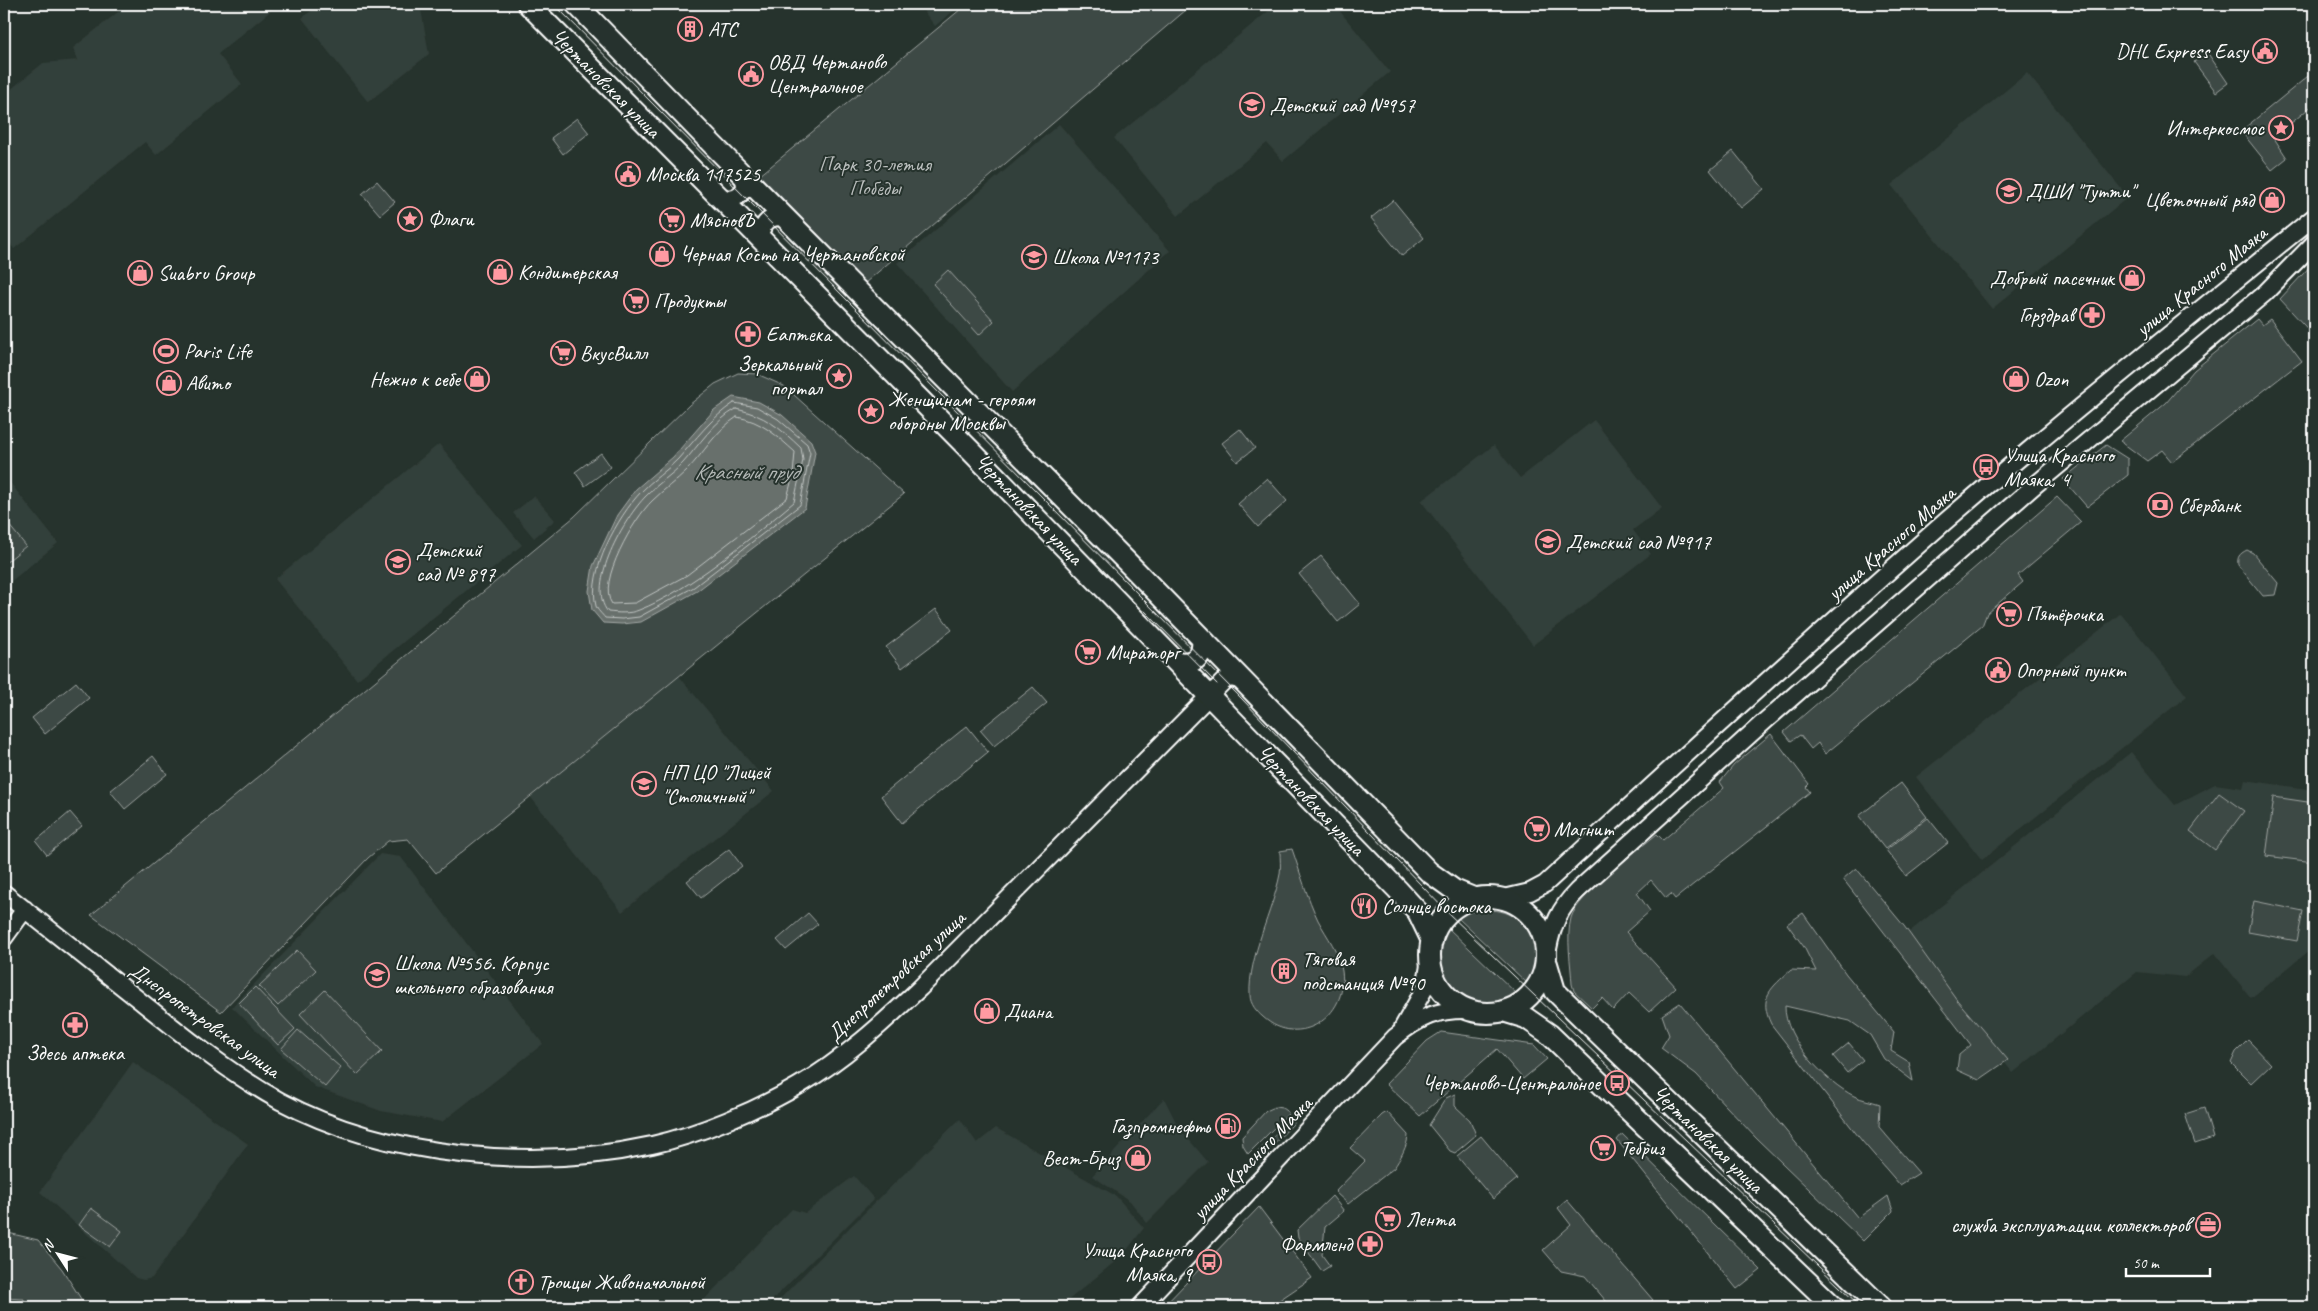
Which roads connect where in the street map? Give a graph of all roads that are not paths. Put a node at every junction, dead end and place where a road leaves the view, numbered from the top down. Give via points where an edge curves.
1 (528, 4) edge
2 (577, 4) edge
3 (744, 177) junction
4 (721, 198) junction
5 (784, 217) junction
6 (2314, 217) edge
7 (759, 236) junction
8 (2314, 243) edge
9 (1202, 640) junction
10 (1176, 662) junction
11 (1243, 681) junction
12 (1209, 695) junction
13 (4, 893) edge
14 (1476, 899) junction
15 (1500, 899) junction
16 (25, 910) junction
17 (4, 938) edge
18 (1431, 950) junction
19 (1547, 956) junction
20 (1469, 1010) junction
21 (1503, 1010) junction
22 (1395, 1038) junction
23 (1140, 1307) edge
24 (1834, 1307) edge
25 (1881, 1307) edge

1 - 4 main road, Чертановская улица
2 - 3 main road, Чертановская улица
3 - 4 street via 745,188 737,197
3 - 5 main road, Чертановская улица
4 - 7 main road, Чертановская улица
5 - 7 street via 768,219
5 - 9 main road, Чертановская улица
6 - 15 street, улица Красного Маяка via 1946,522 1750,694 1545,884 1530,892
7 - 10 main road, Чертановская улица
8 - 19 street via 2266,293 2039,482 1765,721 1577,891 1557,916
9 - 10 main road via 1200,656 1185,664
9 - 11 main road, Чертановская улица
10 - 12 main road, Чертановская улица
11 - 12 street, Днепропетровская улица via 1231,678
11 - 14 main road, Чертановская улица via 1429,872 1454,890
12 - 16 street, Днепропетровская улица via 920,988 868,1036 798,1086 704,1129 654,1144 590,1154 532,1158 488,1156 374,1137 307,1114 229,1069
12 - 18 main road, Чертановская улица via 1404,897 1422,920
13 - 16 street, Днепропетровская улица
14 - 15 main road, Чертановская улица
14 - 18 main road, Чертановская улица via 1448,913 1438,927
15 - 19 main road, Чертановская улица via 1514,904 1534,921 1542,933
16 - 17 street
18 - 20 main road, Чертановская улица via 1434,976 1442,991
18 - 22 street, улица Красного Маяка via 1425,988
19 - 21 main road, Чертановская улица via 1543,976 1531,993 1521,1003
19 - 25 main road, Чертановская улица via 1555,991
20 - 21 main road, Чертановская улица
20 - 22 street, улица Красного Маяка via 1433,1014 1413,1023
21 - 24 main road, Чертановская улица via 1526,1018 1549,1034
22 - 23 street, улица Красного Маяка

